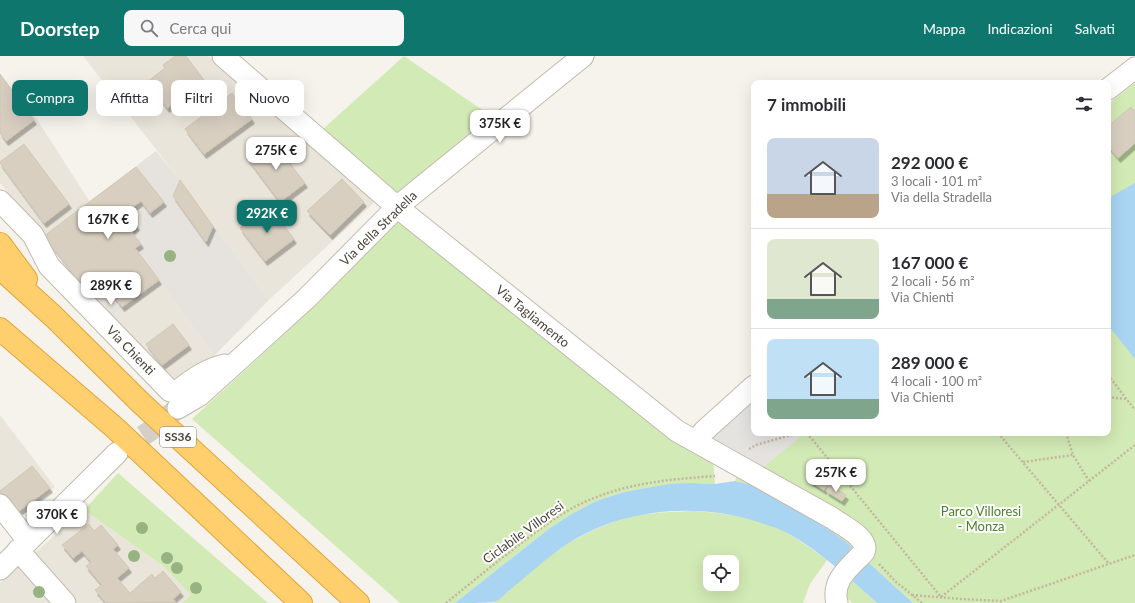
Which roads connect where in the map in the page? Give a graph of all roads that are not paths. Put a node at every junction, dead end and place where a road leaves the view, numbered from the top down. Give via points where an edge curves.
1 (223, 56) edge
2 (583, 56) edge
3 (1135, 68) edge
4 (1111, 88) edge
5 (0, 201) edge
6 (397, 206) junction
7 (0, 244) edge
8 (0, 268) edge
9 (54, 317) junction
10 (0, 329) edge
11 (234, 363) junction
12 (751, 389) edge
13 (178, 408) tunnel mouth
14 (700, 443) junction
15 (117, 453) tunnel mouth
16 (0, 505) edge
17 (23, 546) junction
18 (0, 569) edge
19 (838, 588) edge
20 (65, 603) edge
21 (302, 603) edge
22 (358, 603) edge
23 (848, 603) edge

1 - 6 street, Via Tagliamento
2 - 6 street, Via della Stradella
3 - 4 street
5 - 11 street, Via Chienti via 33,235 49,266 170,391 176,392 213,367
6 - 11 street, Via della Stradella via 307,298
6 - 14 street, Via Tagliamento via 677,431
7 - 9 highway
8 - 9 highway, SS36
9 - 22 highway, SS36 via 142,404
10 - 21 highway, SS36 via 115,428
11 - 13 street, Via della Stradella via 200,394
12 - 14 street via 704,431
14 - 19 street, Via Tagliamento via 855,533 865,548
15 - 17 street
16 - 17 street
17 - 18 street
17 - 20 street
19 - 23 street

